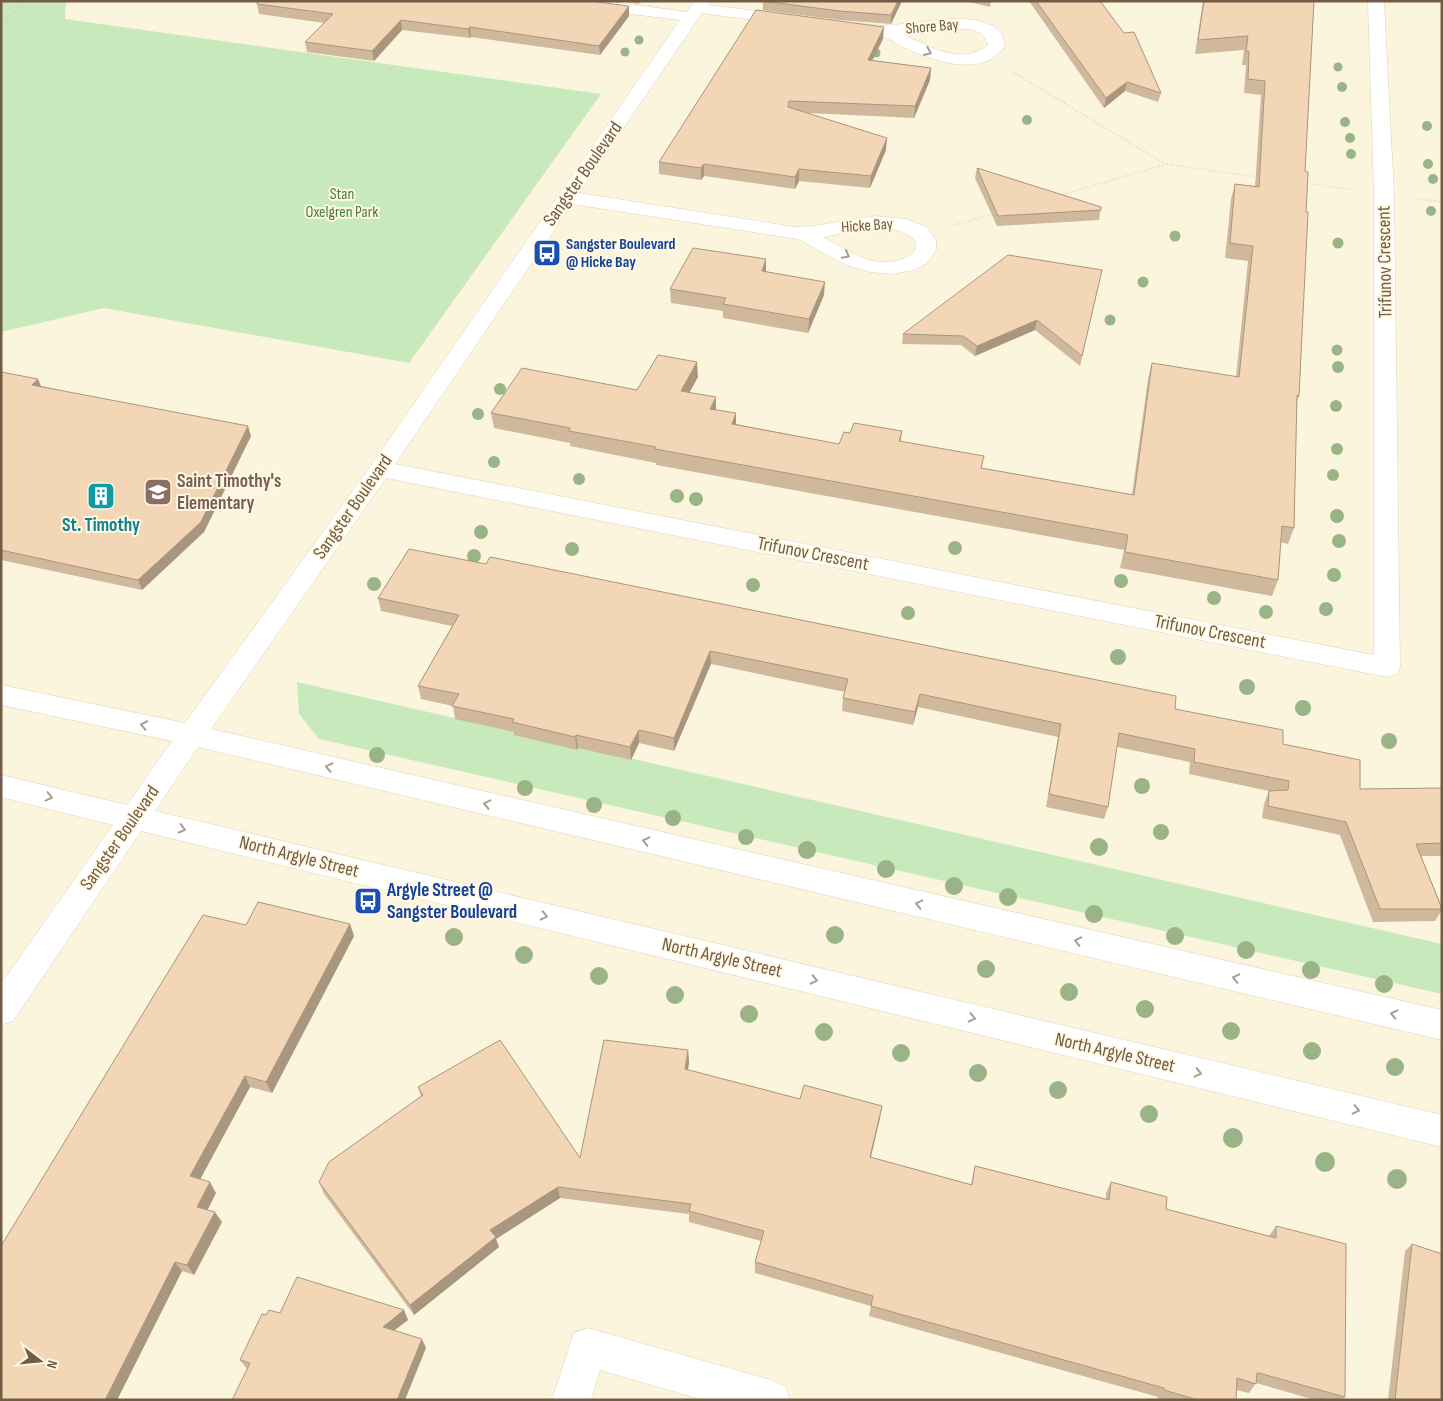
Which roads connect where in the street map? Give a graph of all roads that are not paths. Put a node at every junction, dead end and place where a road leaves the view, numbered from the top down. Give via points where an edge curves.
1 (567, 1) edge
2 (1376, 1) edge
3 (697, 9) edge
4 (805, 22) edge
5 (834, 25) edge
6 (884, 31) junction
7 (567, 197) junction
8 (802, 233) junction
9 (380, 469) junction
10 (1, 695) edge
11 (192, 735) junction
12 (1, 786) edge
13 (134, 817) junction
14 (1, 1011) edge
15 (1442, 1025) edge
16 (1442, 1131) edge
17 (571, 1400) edge
18 (771, 1400) edge

1 - 3 street
2 - 9 street, Trifunov Crescent via 1384,194 1387,667
3 - 4 street
3 - 7 street, Sangster Boulevard
5 - 6 street, Shore Bay
6 -> 6 street, Shore Bay via 936,56 962,59 985,55 997,46 993,34 976,26 951,22
7 - 8 street, Hicke Bay
7 - 9 street, Sangster Boulevard
8 -> 8 street, Hicke Bay via 869,266 884,268 913,264 927,250 923,235 900,224 886,222
9 - 11 street, Sangster Boulevard
11 -> 10 street
11 - 13 street, Sangster Boulevard
15 -> 11 street
12 -> 13 street, North Argyle Street
13 - 14 street, Sangster Boulevard
13 -> 16 street, North Argyle Street
17 - 18 street via 588,1347

